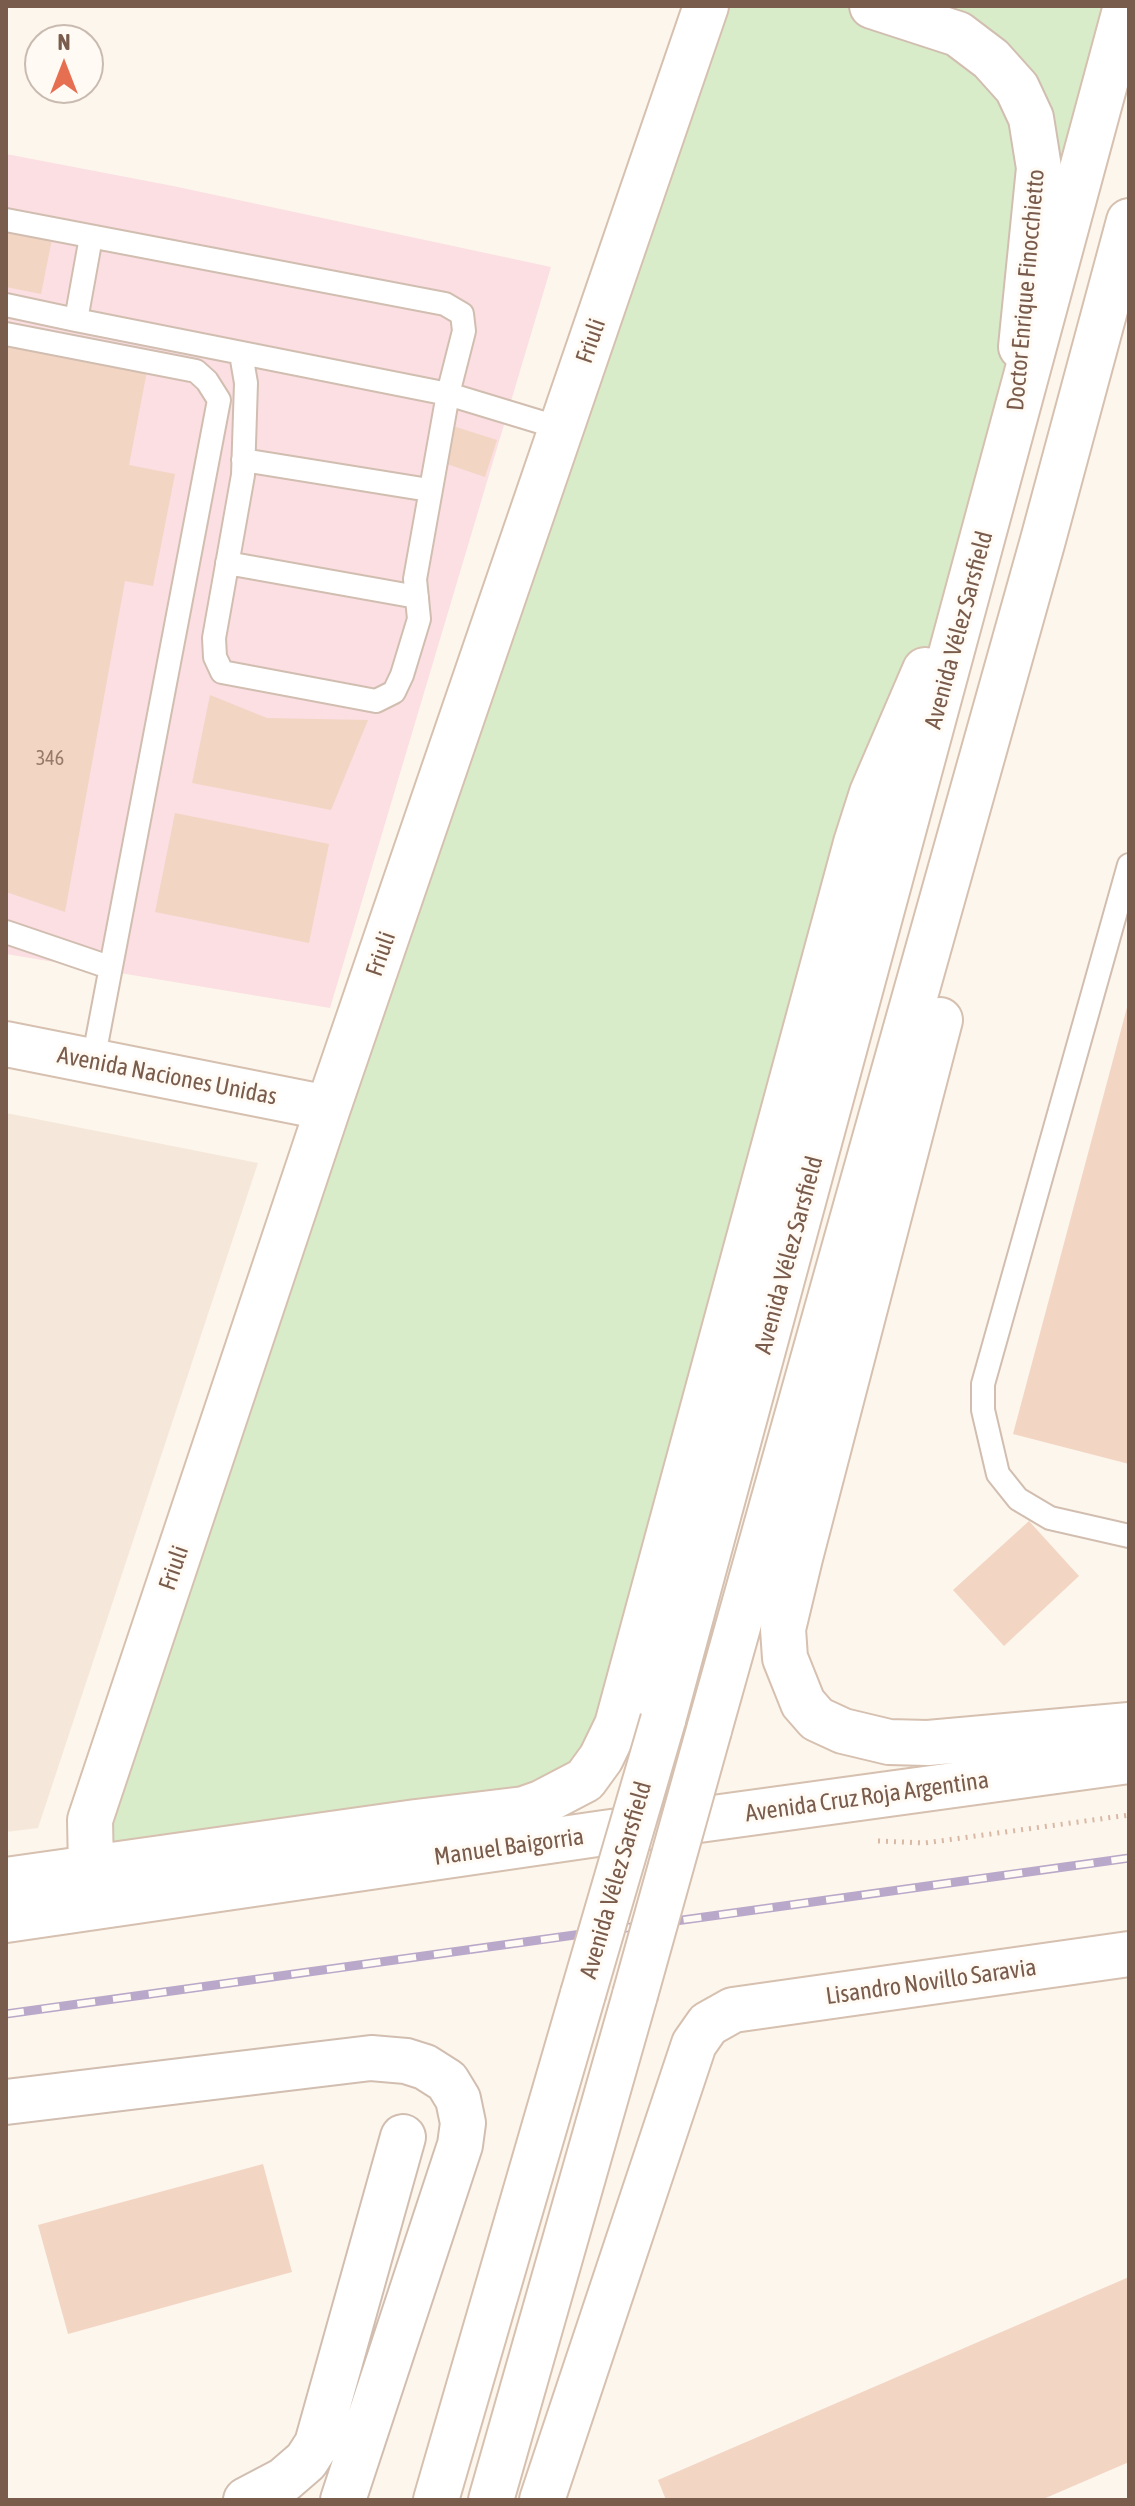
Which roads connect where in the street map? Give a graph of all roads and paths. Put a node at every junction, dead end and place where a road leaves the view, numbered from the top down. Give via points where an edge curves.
1 (706, 6) edge
2 (872, 6) edge
3 (1126, 6) edge
4 (6, 220) edge
5 (1129, 221) edge
6 (91, 237) junction
7 (6, 305) edge
8 (76, 320) junction
9 (6, 334) edge
10 (241, 354) junction
11 (448, 394) junction
12 (1013, 427) junction
13 (560, 428) junction
14 (243, 460) junction
15 (429, 490) junction
16 (989, 521) junction
17 (1043, 540) junction
18 (227, 563) junction
19 (417, 597) junction
20 (1129, 865) edge
21 (6, 932) edge
22 (109, 967) junction
23 (6, 1044) edge
24 (93, 1061) junction
25 (328, 1108) junction
26 (1129, 1536) edge
27 (1129, 1725) edge
28 (1129, 1761) edge
29 (416, 1822) junction
30 (604, 1833) junction
31 (6, 1880) edge
32 (92, 1889) junction
33 (6, 1920) edge
34 (1129, 1954) edge
35 (6, 2102) edge
36 (403, 2137) dead end
37 (246, 2500) edge
38 (343, 2500) edge
39 (436, 2500) edge
40 (491, 2500) edge
41 (542, 2500) edge

1 - 13 main road, Friuli
2 - 12 main road, Doctor Enrique Finocchietto via 958,34 1017,88 1031,118 1039,168
3 - 12 main road, Avenida Vélez Sarsfield
4 - 6 lane
5 - 17 main road, Avenida Vélez Sarsfield
6 - 8 lane
6 - 11 lane via 445,304 462,314 464,331
7 - 8 lane
8 - 10 lane
9 - 22 lane via 196,371 219,400
10 - 11 lane
10 - 14 lane via 246,383
11 - 13 lane
11 - 15 lane
12 - 16 main road, Avenida Vélez Sarsfield
13 - 25 main road, Friuli
14 - 15 lane
14 - 18 lane
15 - 19 lane
16 - 29 main road via 872,793 856,843 617,1725 585,1780 541,1803
16 - 39 main road, Avenida Vélez Sarsfield, bridge via 663,1720
17 - 27 main road via 956,958 800,1558 783,1629 785,1658 803,1703 817,1719 889,1742
17 - 40 main road, Avenida Vélez Sarsfield, bridge
18 - 19 lane
18 - 19 lane via 214,638 222,672 376,701 394,692 402,675 419,619
20 - 26 lane via 983,1384 983,1410 998,1474 1018,1499 1050,1518
21 - 22 lane
22 - 24 lane
23 - 24 main road, Avenida Naciones Unidas
24 - 25 main road, Avenida Naciones Unidas
25 - 32 main road, Friuli via 90,1820
28 - 30 main road, Avenida Cruz Roja Argentina
29 - 30 main road, Manuel Baigorria via 514,1820
29 - 32 main road, Manuel Baigorria
30 - 32 main road, Manuel Baigorria
31 - 32 main road, Manuel Baigorria
32 - 33 main road, Manuel Baigorria
34 - 41 main road, Lisandro Novillo Saravia via 733,2010 708,2024 694,2044
35 - 38 main road via 371,2058 406,2061 447,2081 463,2123 460,2145
36 - 37 main road via 317,2444 284,2480

